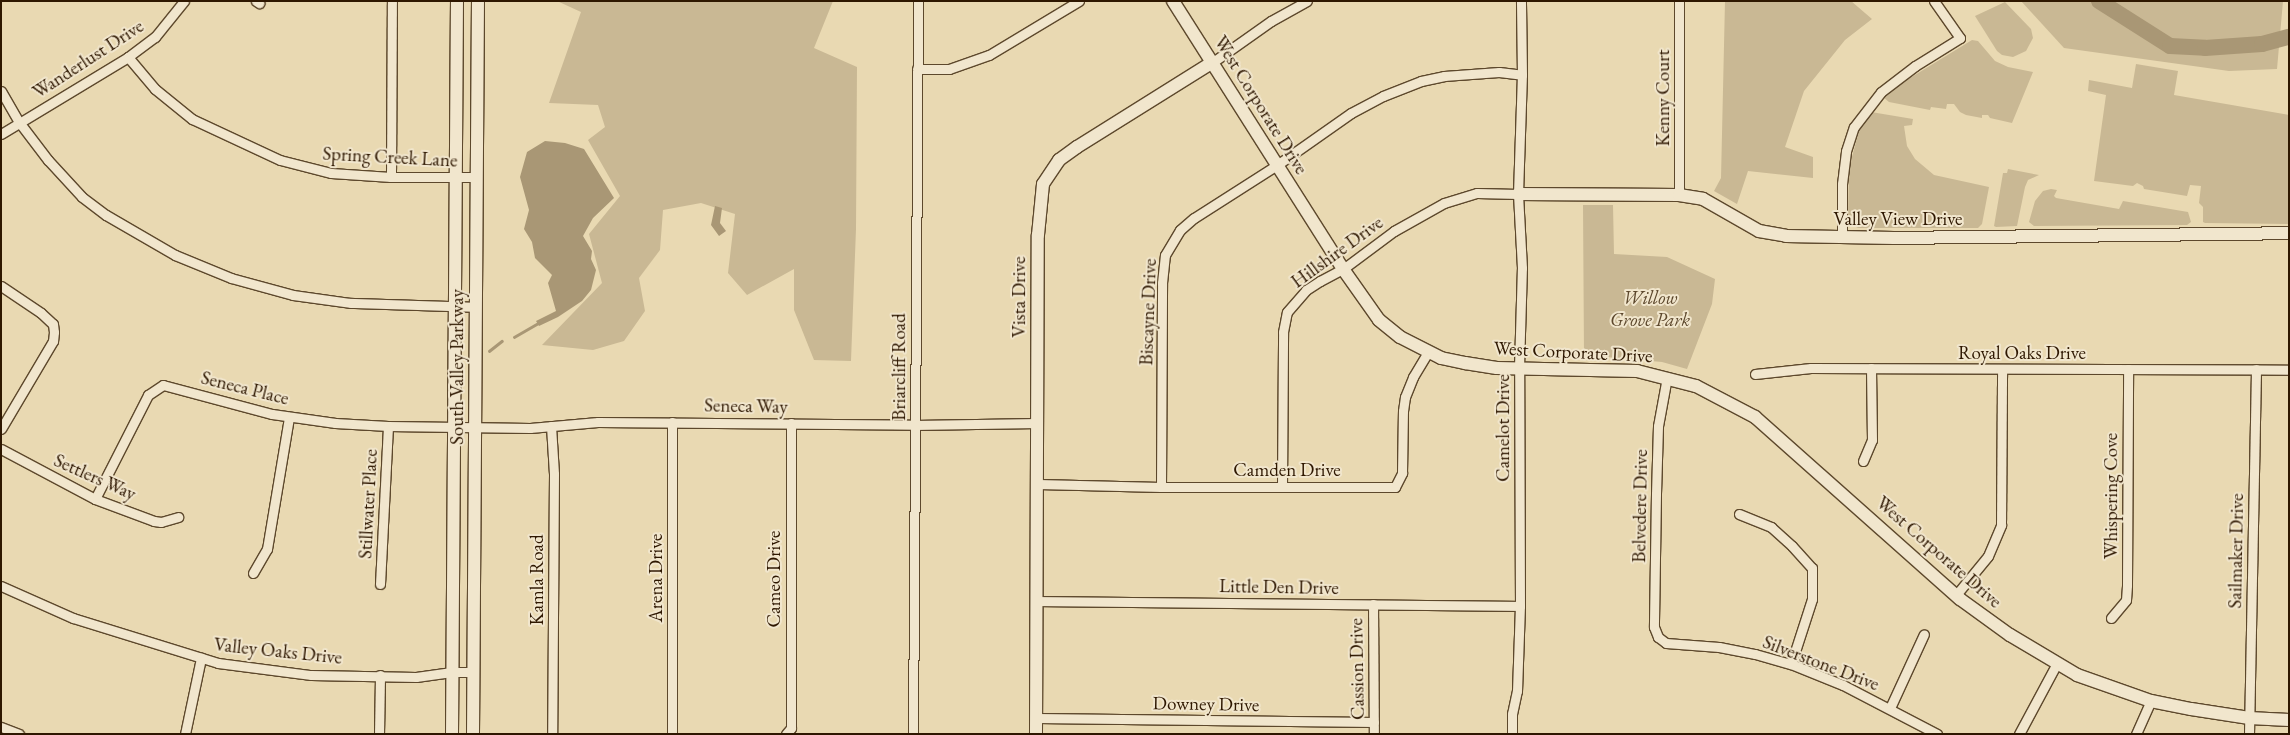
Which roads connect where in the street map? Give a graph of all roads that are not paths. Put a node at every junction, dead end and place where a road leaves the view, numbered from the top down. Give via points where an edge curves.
1 (184, 1) edge
2 (392, 1) edge
3 (457, 1) edge
4 (478, 1) edge
5 (918, 1) edge
6 (1079, 1) edge
7 (1173, 1) edge
8 (1306, 1) edge
9 (1521, 1) edge
10 (1679, 1) edge
11 (1934, 1) edge
12 (128, 56) junction
13 (1213, 62) junction
14 (917, 69) junction
15 (1522, 75) junction
16 (1, 92) edge
17 (19, 122) junction
18 (1, 134) edge
19 (1276, 165) junction
20 (391, 177) junction
21 (456, 177) junction
22 (477, 177) junction
23 (1518, 194) junction
24 (1679, 195) junction
25 (2289, 233) edge
26 (1842, 238) junction
27 (1343, 269) junction
28 (1, 286) edge
29 (455, 306) junction
30 (476, 307) junction
31 (1428, 352) junction
32 (1519, 367) junction
33 (1871, 368) junction
34 (2002, 369) junction
35 (2128, 369) junction
36 (2256, 369) junction
37 (2289, 370) edge
38 (1755, 374) dead end
39 (1667, 377) junction
40 (289, 417) junction
41 (672, 422) junction
42 (791, 423) junction
43 (1038, 423) junction
44 (914, 425) junction
45 (388, 426) junction
46 (454, 426) junction
47 (475, 426) junction
48 (551, 426) junction
49 (1, 429) edge
50 (1, 449) edge
51 (1863, 461) dead end
52 (1038, 484) junction
53 (1161, 487) junction
54 (1282, 487) junction
55 (95, 499) junction
56 (1739, 514) dead end
57 (178, 517) dead end
58 (253, 573) dead end
59 (380, 584) dead end
60 (1, 586) edge
61 (1956, 595) junction
62 (1038, 601) junction
63 (1373, 604) junction
64 (1520, 606) junction
65 (2111, 618) dead end
66 (1924, 634) dead end
67 (1658, 636) joint
68 (201, 658) junction
69 (2057, 663) junction
70 (1791, 664) junction
71 (452, 672) junction
72 (474, 672) junction
73 (380, 675) junction
74 (2151, 701) junction
75 (1890, 708) junction
76 (1037, 718) junction
77 (2249, 718) junction
78 (2289, 720) edge
79 (1374, 722) junction
80 (1, 727) edge
81 (19, 734) edge
82 (185, 734) edge
83 (379, 734) edge
84 (452, 734) edge
85 (473, 734) edge
86 (552, 734) edge
87 (672, 734) edge
88 (786, 734) edge
89 (913, 734) edge
90 (1036, 734) edge
91 (1374, 734) edge
92 (1512, 734) edge
93 (1936, 734) edge
94 (2018, 734) edge
95 (2136, 734) edge
96 (2248, 734) edge

1 - 12 street, Wanderlust Drive via 155,37
2 - 20 street
3 - 21 street, South Valley Parkway
4 - 22 street, South Valley Parkway
5 - 14 street, Briarcliff Road
6 - 14 street via 990,55 949,69
7 - 13 street, West Corporate Drive
8 - 13 street, Vista Drive
9 - 15 street, Camelot Drive
10 - 24 street, Kenny Court
11 - 26 street via 1960,38 1881,92 1854,126 1846,151 1842,184
12 - 17 street, Wanderlust Drive
12 - 20 street, Spring Creek Lane via 155,90 172,105 192,119 257,151 305,168
13 - 19 street, West Corporate Drive
13 - 43 street, Vista Drive via 1077,146 1059,160 1043,184 1038,235
14 - 44 street, Briarcliff Road
15 - 19 street, Biscayne Drive via 1469,72 1400,89 1358,109
15 - 23 street, Camelot Drive
16 - 17 street
17 - 18 street, Wanderlust Drive
17 - 29 street via 82,197 175,255 231,278 293,295 350,303
19 - 27 street, West Corporate Drive
19 - 53 street, Biscayne Drive via 1194,218 1180,230 1164,255
20 - 21 street, Spring Creek Lane
21 - 22 street, Spring Creek Lane
21 - 29 street, South Valley Parkway
22 - 30 street, South Valley Parkway
23 - 24 street, Valley View Drive
23 - 27 street, Hillshire Drive via 1477,193 1444,203 1394,231
23 - 32 street, Camelot Drive via 1522,268
24 - 26 street, Valley View Drive via 1703,199 1759,231 1786,236
25 - 26 street, Valley View Drive
27 - 31 street, West Corporate Drive via 1379,320 1400,337
27 - 54 street, Hillshire Drive via 1306,290 1287,312 1283,332
28 - 49 street via 41,313 53,324 54,332 53,341
29 - 30 street
29 - 46 street, South Valley Parkway
30 - 47 street, South Valley Parkway
31 - 32 street, West Corporate Drive via 1465,363 1497,368
31 - 54 street, Camden Drive via 1406,397 1402,473 1395,487
32 - 39 street, West Corporate Drive via 1630,370
32 - 64 street, Camelot Drive
33 - 34 street, Royal Oaks Drive
33 - 38 street, Royal Oaks Drive via 1810,368
33 - 51 street via 1872,440
34 - 35 street, Royal Oaks Drive
34 - 61 street via 2001,525 1988,556
35 - 36 street, Royal Oaks Drive
35 - 65 street, Whispering Cove via 2126,600
36 - 37 street, Royal Oaks Drive
36 - 77 street, Sailmaker Drive
39 - 61 street, West Corporate Drive via 1711,393 1754,417
39 - 67 street, Belvedere Drive via 1658,426 1654,627
40 - 45 street, Seneca Place
40 - 55 street, Seneca Place via 163,384 148,395
40 - 58 street via 267,549
41 - 42 street, Seneca Way
41 - 48 street, Seneca Way
41 - 87 street, Arena Drive
42 - 44 street, Seneca Way
42 - 88 street, Cameo Drive via 791,728
43 - 44 street, Seneca Way
43 - 52 street, Vista Drive
44 - 89 street, Briarcliff Road
45 - 46 street, Seneca Place
45 - 59 street, Stillwater Place
46 - 47 street, Seneca Way
46 - 71 street, South Valley Parkway
47 - 48 street, Seneca Way
47 - 72 street, South Valley Parkway
48 - 86 street, Kamla Road via 554,474
50 - 55 street, Settlers Way
52 - 53 street, Camden Drive
52 - 62 street, Vista Drive
53 - 54 street, Camden Drive
55 - 57 street, Settlers Way via 154,521
56 - 70 street via 1770,527 1812,568 1812,599
60 - 68 street, Valley Oaks Drive via 73,618
61 - 69 street, West Corporate Drive via 2003,630
62 - 63 street, Little Den Drive
62 - 76 street, Vista Drive
63 - 64 street, Little Den Drive
63 - 79 street, Cassion Drive
64 - 92 street, Camelot Drive via 1518,691 1512,714
66 - 75 street
67 - 70 street, Silverstone Drive via 1666,643 1728,649
68 - 73 street, Valley Oaks Drive via 311,675
68 - 82 street
69 - 74 street, West Corporate Drive via 2097,683
69 - 94 street
70 - 75 street, Silverstone Drive
71 - 72 street, Valley Oaks Drive
71 - 73 street, Valley Oaks Drive via 416,677
71 - 84 street, South Valley Parkway
72 - 85 street, South Valley Parkway
73 - 83 street
74 - 77 street, West Corporate Drive
74 - 95 street
75 - 93 street, Silverstone Drive
76 - 79 street, Downey Drive
76 - 90 street, Vista Drive
77 - 78 street, West Corporate Drive
77 - 96 street, Sailmaker Drive
79 - 91 street, Cassion Drive
80 - 81 street

